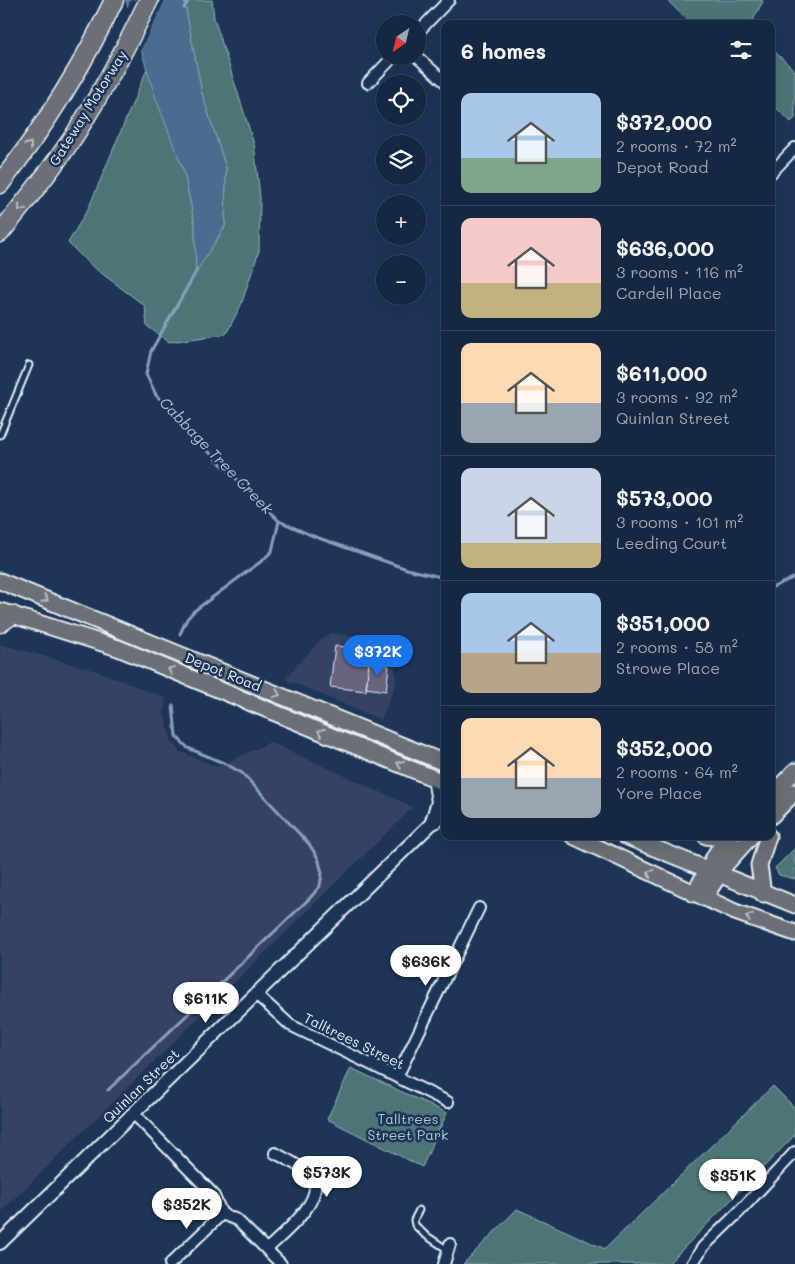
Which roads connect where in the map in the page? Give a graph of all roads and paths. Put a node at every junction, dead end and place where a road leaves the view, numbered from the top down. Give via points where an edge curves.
1 (114, 0) edge
2 (149, 0) edge
3 (449, 0) edge
4 (426, 24) edge
5 (385, 65) edge
6 (426, 65) edge
7 (441, 78) edge
8 (368, 83) dead end
9 (795, 148) edge
10 (775, 169) edge
11 (0, 184) edge
12 (0, 233) edge
13 (29, 365) dead end
14 (0, 435) edge
15 (0, 581) edge
16 (4, 616) edge
17 (430, 756) junction
18 (441, 760) edge
19 (795, 771) edge
20 (441, 777) edge
21 (775, 792) edge
22 (795, 792) edge
23 (775, 812) edge
24 (441, 818) edge
25 (431, 824) junction
26 (581, 840) edge
27 (635, 840) edge
28 (728, 840) edge
29 (747, 840) edge
30 (767, 840) edge
31 (713, 872) junction
32 (763, 894) junction
33 (699, 896) junction
34 (795, 905) edge
35 (479, 908) dead end
36 (795, 933) edge
37 (256, 994) junction
38 (398, 1077) junction
39 (448, 1102) dead end
40 (134, 1113) junction
41 (795, 1152) edge
42 (275, 1153) dead end
43 (419, 1210) dead end
44 (222, 1214) junction
45 (0, 1243) edge
46 (449, 1247) joint
47 (267, 1250) junction
48 (170, 1264) edge
49 (281, 1264) edge
50 (444, 1264) edge
51 (692, 1264) edge

11 -> 1 highway, Gateway Motorway via 49,118
2 -> 12 highway, Gateway Motorway via 111,76 75,134
3 - 4 street
5 - 8 street
6 - 7 street
9 - 10 street
13 - 14 lane
15 -> 17 main road, Depot Road
20 -> 16 main road, Depot Road via 118,648
17 - 18 main road, Depot Road
17 - 20 street via 440,768
19 - 21 main road
20 - 25 street
22 - 23 main road
24 - 25 street, Quinlan Street
25 - 37 street, Quinlan Street
33 -> 26 main road
27 - 31 main road
28 - 31 main road via 717,852
29 - 31 main road
30 - 32 main road via 759,865
31 - 32 main road
31 - 33 main road
32 - 34 main road
36 -> 33 main road
35 - 38 street
37 - 38 street, Talltrees Street via 290,1026
37 - 40 street, Quinlan Street
38 - 39 street, Talltrees Street
40 - 44 street via 213,1194
40 - 45 street, Quinlan Street
41 - 51 street via 740,1212 702,1247
42 - 47 street via 309,1174 315,1182 316,1193 309,1206
43 - 46 lane via 415,1225 424,1234
44 - 47 street via 237,1220
44 - 48 street
46 - 50 street
47 - 49 street

